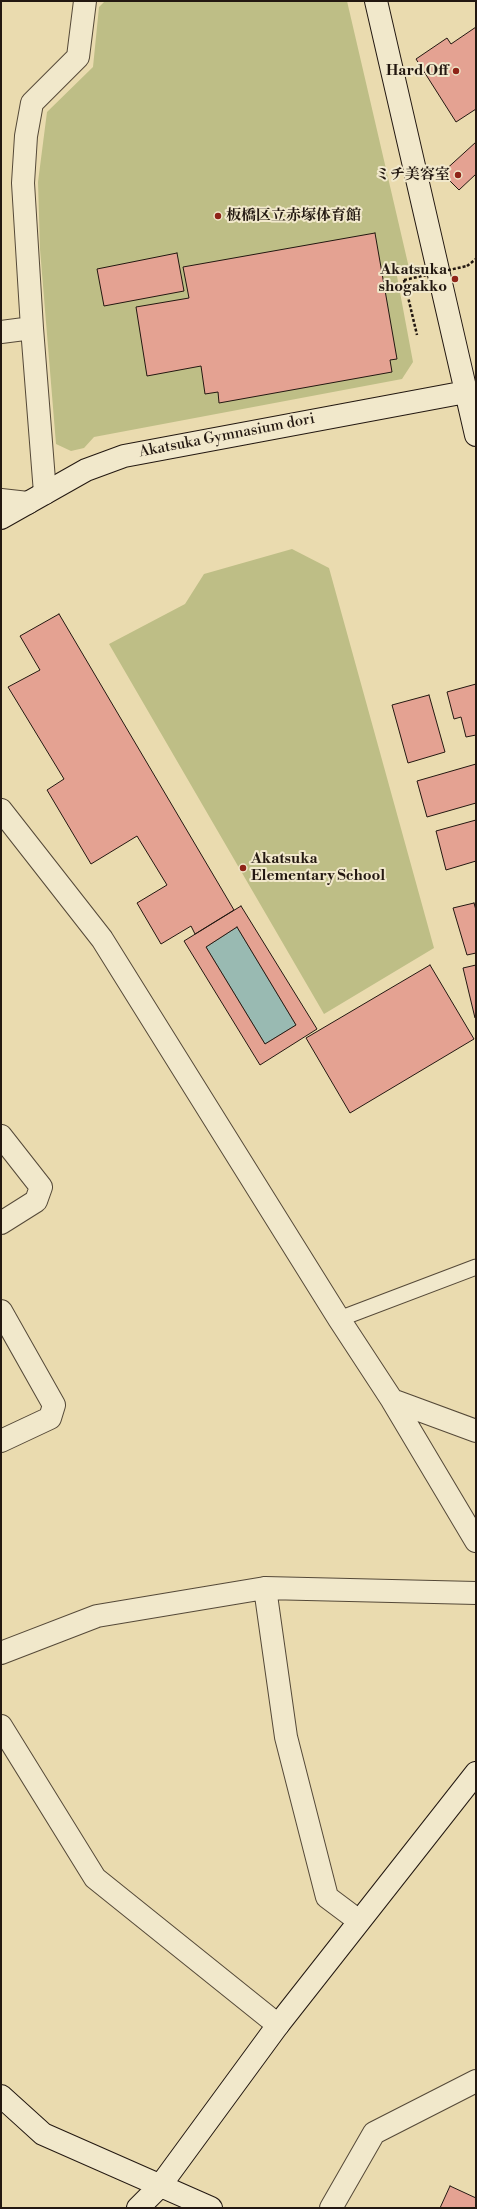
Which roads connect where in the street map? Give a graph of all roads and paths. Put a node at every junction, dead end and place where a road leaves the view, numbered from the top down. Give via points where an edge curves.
1 (85, 1) edge
2 (376, 1) edge
3 (476, 259) edge
4 (32, 328) junction
5 (1, 332) edge
6 (417, 335) dead end
7 (471, 392) edge
8 (476, 436) edge
9 (36, 498) junction
10 (1, 500) edge
11 (1, 518) edge
12 (1, 810) edge
13 (1, 1136) edge
14 (1, 1223) edge
15 (476, 1266) edge
16 (1, 1311) edge
17 (339, 1319) junction
18 (392, 1400) junction
19 (476, 1431) edge
20 (1, 1441) edge
21 (476, 1541) edge
22 (265, 1588) junction
23 (476, 1593) edge
24 (1, 1653) edge
25 (1, 1726) edge
26 (476, 1773) edge
27 (359, 1921) junction
28 (278, 2025) junction
29 (476, 2081) edge
30 (1, 2096) edge
31 (160, 2186) junction
32 (138, 2208) edge
33 (211, 2208) edge
34 (331, 2208) edge

1 - 4 street via 78,57 32,103 26,136 23,183
2 - 7 street
3 - 6 path, bridge via 467,266 404,280
4 - 5 street
4 - 9 street
7 - 8 street
7 - 9 street, Akatsuka Gymnasium dori via 144,451 105,463
9 - 10 street
9 - 11 street, Akatsuka Gymnasium dori
12 - 17 street via 102,939
13 - 14 street via 42,1187 36,1201
15 - 17 lane
16 - 20 street via 54,1405 50,1418
17 - 18 street
18 - 19 street
18 - 21 street
22 - 23 street
22 - 24 street via 97,1616
22 - 27 street via 286,1737 327,1897
25 - 28 street via 95,1878
26 - 27 street
27 - 28 street
28 - 31 street
29 - 34 street via 374,2133
30 - 31 street via 43,2134
31 - 32 street
31 - 33 street

